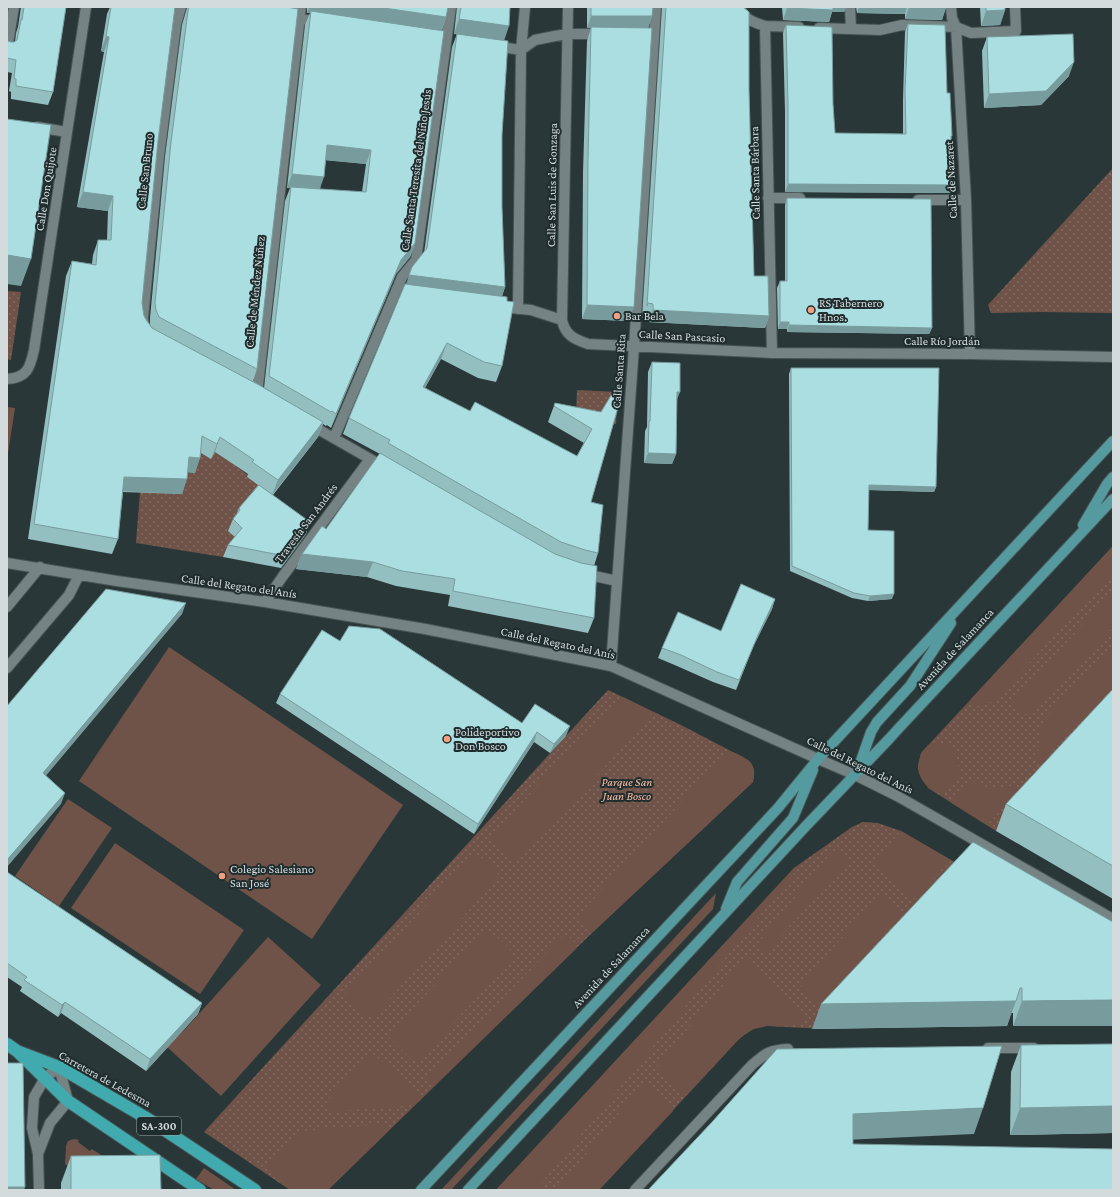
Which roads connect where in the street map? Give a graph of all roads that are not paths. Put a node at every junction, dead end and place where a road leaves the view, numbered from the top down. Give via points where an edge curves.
1 (14, 7) edge
2 (86, 7) edge
3 (181, 7) edge
4 (300, 7) edge
5 (451, 7) edge
6 (525, 7) edge
7 (568, 7) edge
8 (656, 7) edge
9 (740, 7) edge
10 (850, 7) edge
11 (952, 7) edge
12 (1015, 7) edge
13 (276, 15) edge
14 (299, 18) junction
15 (329, 23) edge
16 (765, 26) junction
17 (956, 27) junction
18 (850, 29) junction
19 (567, 34) junction
20 (614, 34) edge
21 (443, 39) junction
22 (458, 41) edge
23 (485, 45) edge
24 (7, 49) edge
25 (521, 50) junction
26 (26, 126) edge
27 (67, 132) junction
28 (768, 198) junction
29 (813, 198) edge
30 (912, 200) edge
31 (966, 200) junction
32 (503, 307) edge
33 (518, 309) junction
34 (562, 320) junction
35 (569, 335) joint
36 (150, 337) edge
37 (634, 347) junction
38 (772, 353) junction
39 (970, 354) junction
40 (1113, 357) edge
41 (7, 379) edge
42 (257, 394) edge
43 (302, 420) edge
44 (334, 438) junction
45 (1113, 441) edge
46 (370, 459) junction
47 (397, 475) edge
48 (1113, 478) edge
49 (1113, 499) edge
50 (1074, 541) junction
51 (7, 563) edge
52 (40, 568) junction
53 (577, 572) edge
54 (79, 575) junction
55 (617, 581) junction
56 (965, 600) junction
57 (264, 602) junction
58 (7, 607) edge
59 (611, 666) junction
60 (7, 668) edge
61 (818, 759) junction
62 (855, 775) junction
63 (724, 914) junction
64 (1113, 920) edge
65 (12, 1047) edge
66 (978, 1048) edge
67 (1042, 1048) edge
68 (792, 1049) edge
69 (59, 1067) junction
70 (45, 1078) junction
71 (68, 1100) junction
72 (38, 1154) junction
73 (39, 1190) edge
74 (200, 1190) edge
75 (255, 1190) edge
76 (421, 1190) edge
77 (468, 1190) edge
78 (635, 1190) edge

1 - 24 street
2 - 27 street, Calle Don Quijote
3 - 36 street, Calle San Bruno via 176,24 159,156 143,318 146,332
4 - 14 street, Calle de Méndez Núñez
5 - 21 street, Calle Santa Teresita del Niño Jesús
6 - 25 street
7 - 19 street, Calle San Luis de Gonzaga
8 - 37 street, Calle Santa Rita via 650,35
9 - 16 street via 750,21
10 - 18 street
11 - 17 street, Calle de Nazaret via 952,18
12 - 17 street via 1016,31 971,33
13 - 14 street
14 - 15 street
14 - 42 street, Calle de Méndez Núñez via 283,194
16 - 18 street
16 - 28 street, Calle Santa Bárbara
17 - 18 street via 902,25 880,30
17 - 31 street, Calle de Nazaret
19 - 20 street
19 - 25 street via 535,40
19 - 34 street, Calle San Luis de Gonzaga
21 - 22 street
21 - 44 street, Calle Santa Teresita del Niño Jesús via 416,260 402,277 399,294
23 - 25 street
25 - 33 street
26 - 27 street
27 - 41 street, Calle Don Quijote via 34,350 26,373 15,379
28 - 29 street
28 - 38 street, Calle Santa Bárbara
30 - 31 street
31 - 39 street, Calle de Nazaret
32 - 33 street
33 - 34 street via 531,310
34 - 35 street, Calle San Luis de Gonzaga
35 - 37 street, Calle San Pascasio via 588,344
37 - 38 street, Calle San Pascasio
37 - 55 street, Calle Santa Rita
38 - 39 street, Calle Río Jordán
39 - 40 street, Calle Río Jordán
43 - 44 street
44 - 46 street
45 - 56 main road, Avenida de Salamanca
46 - 47 street
46 - 57 street, Travesía San Andrés
48 - 50 main road, Avenida de Salamanca
49 - 50 main road, Avenida de Salamanca
50 - 62 main road, Avenida de Salamanca
51 - 52 street, Calle del Regato del Anís
52 - 54 street, Calle del Regato del Anís
52 - 58 street
53 - 55 street
54 - 57 street, Calle del Regato del Anís
54 - 60 street via 69,595
55 - 59 street, Calle Santa Rita
56 - 61 main road, Avenida de Salamanca
56 - 62 main road, Avenida de Salamanca via 910,686 877,722
57 - 59 street, Calle del Regato del Anís via 425,629
59 - 61 street, Calle del Regato del Anís
61 - 62 street, Calle del Regato del Anís
61 - 63 main road, Avenida de Salamanca via 793,818 737,882
61 - 76 main road, Avenida de Salamanca via 778,808
62 - 63 main road, Avenida de Salamanca
62 - 64 street, Calle del Regato del Anís
63 - 77 main road, Avenida de Salamanca
65 - 69 highway, Carretera de Ledesma / SA-300
65 - 70 highway, Carretera de Ledesma / SA-300
66 - 67 street
68 - 78 street via 774,1050 764,1054
69 - 70 street
69 - 71 street
69 - 75 highway, Carretera de Ledesma / SA-300 via 148,1119
70 - 71 highway, Carretera de Ledesma / SA-300
70 - 72 street via 34,1097 32,1128
71 - 72 street via 50,1123
71 - 74 highway, Carretera de Ledesma / SA-300
72 - 73 street

